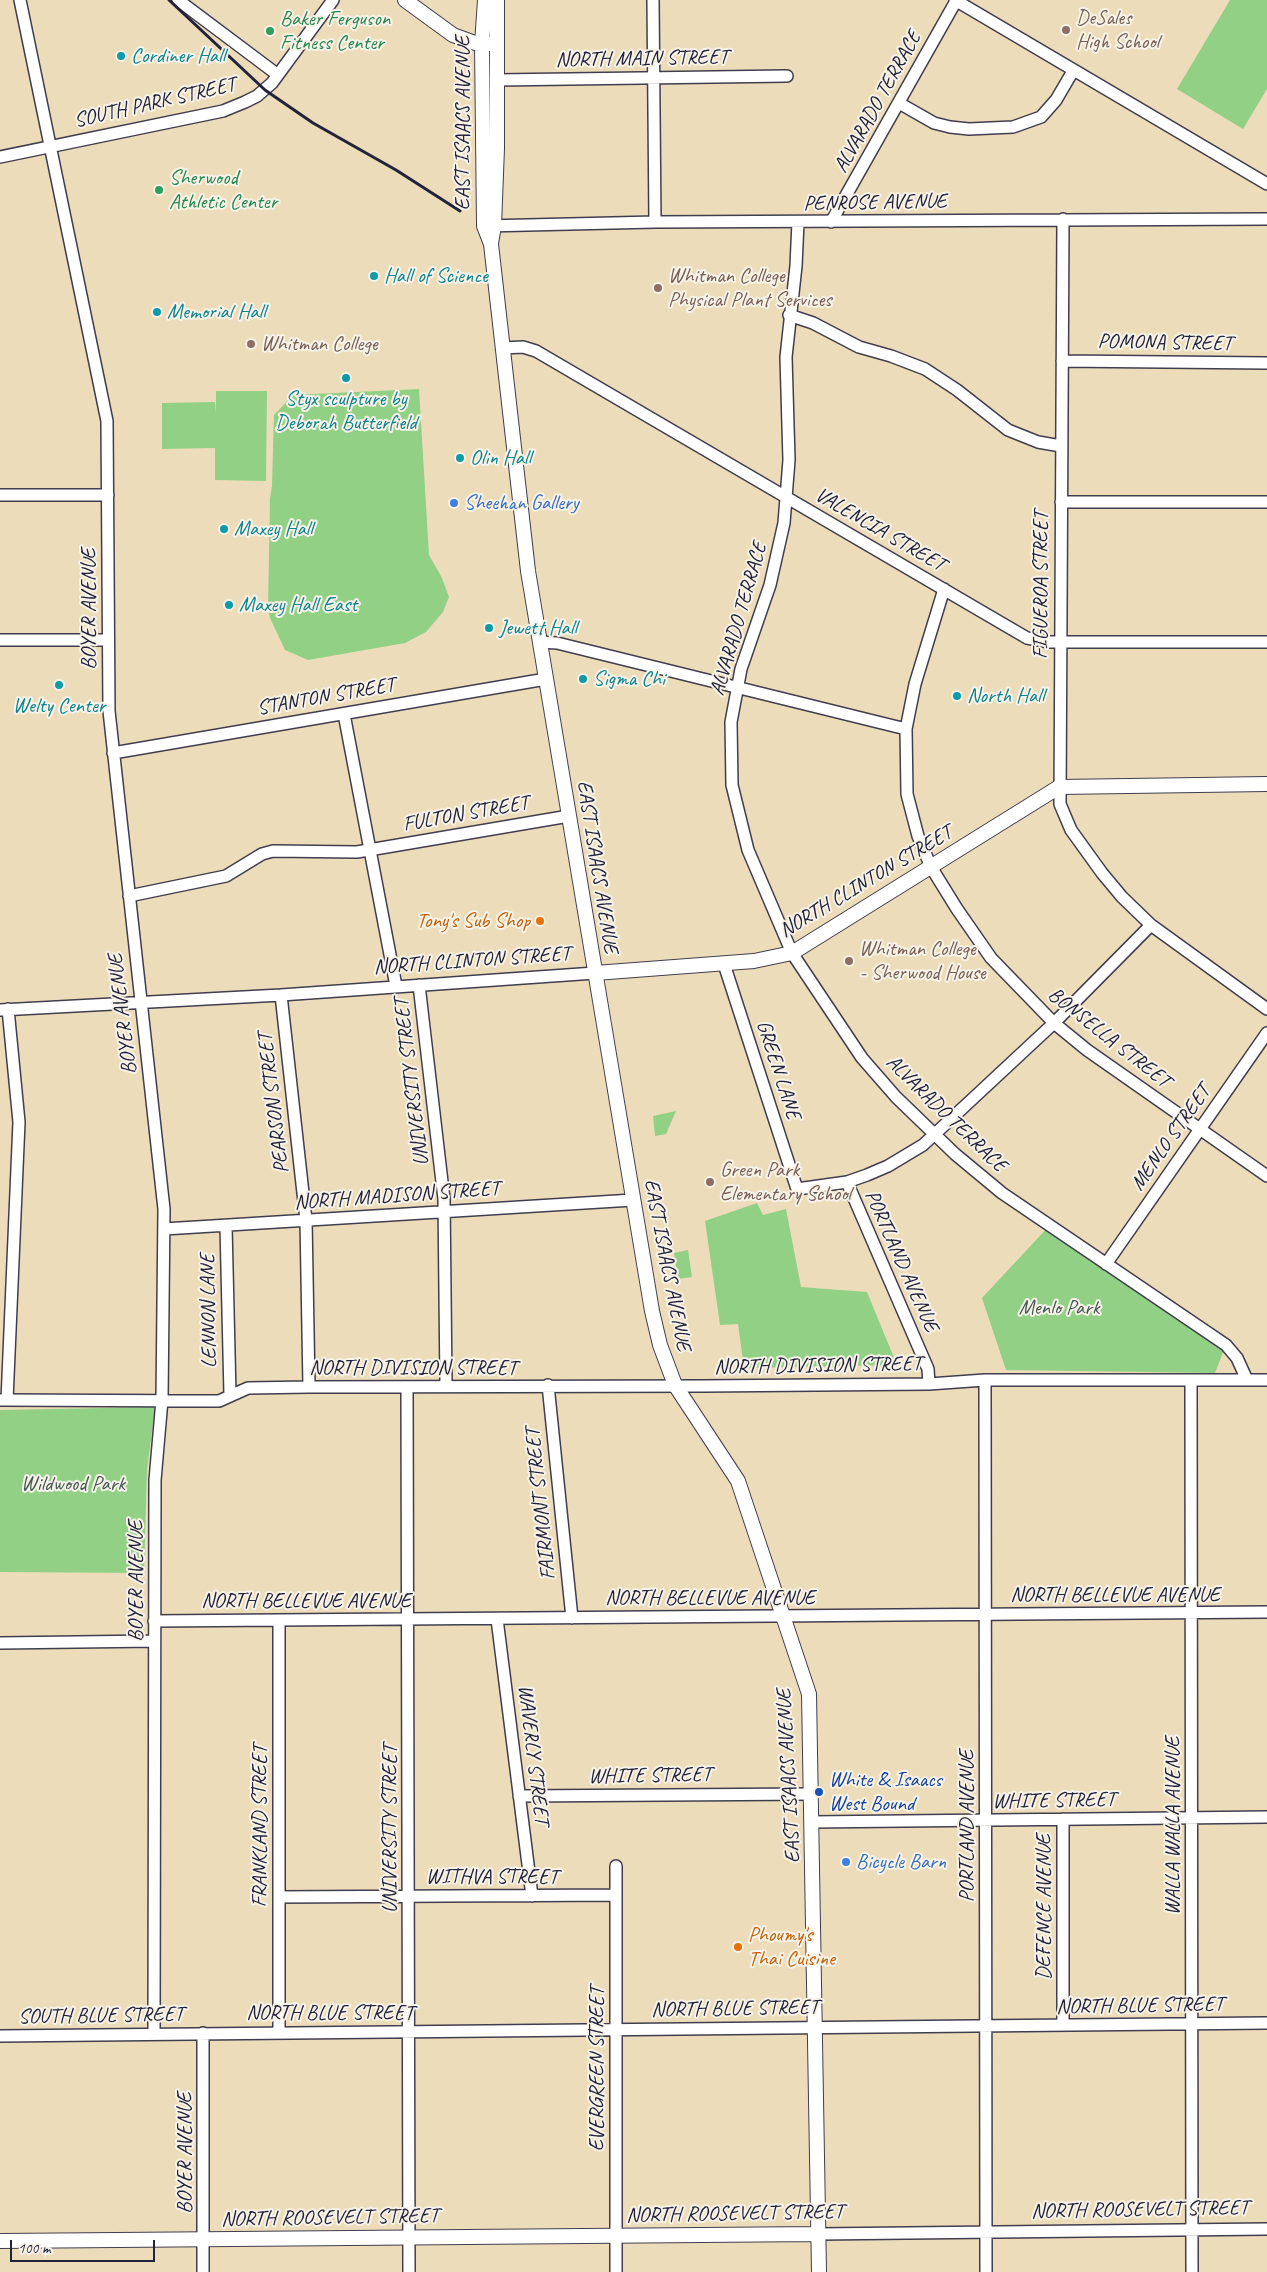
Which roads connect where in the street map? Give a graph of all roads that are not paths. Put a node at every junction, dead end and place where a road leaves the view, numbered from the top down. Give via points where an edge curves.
1 (20, 0) edge
2 (178, 0) edge
3 (334, 0) edge
4 (405, 0) edge
5 (485, 0) edge
6 (497, 0) edge
7 (653, 0) edge
8 (956, 0) edge
9 (489, 44) junction
10 (1074, 71) junction
11 (278, 74) junction
12 (787, 76) dead end
13 (654, 78) junction
14 (497, 80) junction
15 (899, 103) junction
16 (50, 147) junction
17 (0, 157) edge
18 (1267, 184) edge
19 (1267, 219) edge
20 (1063, 220) junction
21 (655, 222) junction
22 (798, 222) junction
23 (831, 222) junction
24 (489, 226) junction
25 (789, 315) junction
26 (503, 348) junction
27 (1062, 361) junction
28 (1267, 363) edge
29 (1061, 446) junction
30 (0, 495) edge
31 (108, 495) junction
32 (786, 497) junction
33 (1061, 502) junction
34 (1267, 502) edge
35 (944, 589) junction
36 (0, 640) edge
37 (108, 640) junction
38 (540, 642) junction
39 (1060, 642) junction
40 (1267, 642) edge
41 (546, 678) junction
42 (737, 688) junction
43 (344, 714) junction
44 (906, 729) junction
45 (113, 753) junction
46 (1267, 784) edge
47 (1059, 787) junction
48 (569, 816) junction
49 (370, 849) junction
50 (932, 867) junction
51 (129, 896) junction
52 (1151, 925) junction
53 (792, 953) junction
54 (724, 964) junction
55 (595, 973) junction
56 (420, 985) junction
57 (396, 986) junction
58 (280, 995) junction
59 (141, 1001) junction
60 (1267, 1009) edge
61 (4, 1010) edge
62 (1054, 1023) junction
63 (1267, 1033) edge
64 (1200, 1129) junction
65 (935, 1135) junction
66 (1267, 1176) edge
67 (847, 1182) junction
68 (633, 1200) junction
69 (445, 1212) junction
70 (306, 1220) junction
71 (226, 1226) junction
72 (164, 1229) junction
73 (1106, 1264) junction
74 (985, 1380) junction
75 (1247, 1380) junction
76 (1267, 1380) edge
77 (1191, 1381) junction
78 (929, 1384) junction
79 (548, 1385) junction
80 (675, 1385) junction
81 (446, 1386) junction
82 (309, 1387) junction
83 (407, 1387) junction
84 (230, 1395) junction
85 (3, 1400) edge
86 (162, 1400) junction
87 (1267, 1612) edge
88 (1191, 1613) junction
89 (985, 1614) junction
90 (784, 1616) junction
91 (572, 1618) junction
92 (408, 1619) junction
93 (497, 1619) junction
94 (279, 1620) junction
95 (154, 1621) junction
96 (154, 1641) junction
97 (0, 1643) edge
98 (812, 1794) junction
99 (519, 1796) junction
100 (1267, 1817) edge
101 (1191, 1818) junction
102 (1063, 1819) junction
103 (986, 1820) junction
104 (812, 1822) junction
105 (616, 1866) dead end
106 (616, 1895) junction
107 (532, 1896) junction
108 (408, 1897) junction
109 (279, 1898) junction
110 (1267, 2023) edge
111 (1191, 2024) junction
112 (1063, 2025) junction
113 (986, 2026) junction
114 (816, 2027) junction
115 (616, 2029) junction
116 (279, 2031) junction
117 (409, 2031) junction
118 (203, 2033) junction
119 (154, 2034) junction
120 (0, 2036) edge
121 (1267, 2229) edge
122 (1192, 2230) junction
123 (986, 2232) junction
124 (818, 2234) junction
125 (616, 2236) junction
126 (408, 2237) junction
127 (203, 2239) junction
128 (0, 2241) edge
129 (203, 2272) edge
130 (408, 2272) edge
131 (616, 2272) edge
132 (819, 2272) edge
133 (986, 2272) edge
134 (1192, 2272) edge

1 - 16 street, BOYER AVENUE
2 - 11 street
3 - 11 street, SOUTH PARK STREET
4 - 9 main road via 453,35
5 - 9 main road, EAST ISAACS AVENUE
6 - 9 main road, EAST ISAACS AVENUE
7 - 13 street
8 - 10 street
8 - 15 street, ALVARADO TERRACE
9 - 14 main road, EAST ISAACS AVENUE
9 - 24 main road, EAST ISAACS AVENUE
10 - 15 street via 1041,117 1013,126 950,127 934,123
10 - 18 street
11 - 16 street, SOUTH PARK STREET via 257,96 223,111
12 - 13 street, NORTH MAIN STREET
13 - 14 street, NORTH MAIN STREET
13 - 21 street
14 - 24 main road, EAST ISAACS AVENUE via 497,148
15 - 23 street, ALVARADO TERRACE
16 - 17 street, SOUTH PARK STREET
16 - 31 street, BOYER AVENUE via 107,421
19 - 20 street, PENROSE AVENUE
20 - 23 street, PENROSE AVENUE
20 - 27 street, FIGUEROA STREET
21 - 22 street, PENROSE AVENUE
21 - 24 street, PENROSE AVENUE
22 - 23 street, PENROSE AVENUE
22 - 25 street, ALVARADO TERRACE
24 - 26 main road, EAST ISAACS AVENUE
25 - 29 street via 813,323 858,348 925,369 1008,430 1038,442
25 - 32 street, ALVARADO TERRACE via 785,370 789,460
26 - 32 street, VALENCIA STREET via 523,347 536,351
26 - 38 main road, EAST ISAACS AVENUE via 528,570
27 - 28 street, POMONA STREET
27 - 29 street, FIGUEROA STREET
29 - 33 street, FIGUEROA STREET
30 - 31 street
31 - 37 street, BOYER AVENUE
32 - 35 street, VALENCIA STREET
32 - 42 street, ALVARADO TERRACE via 776,565
33 - 34 street
33 - 39 street, FIGUEROA STREET
35 - 39 street, VALENCIA STREET via 1027,638
35 - 44 street, BONSELLA STREET via 915,684
36 - 37 street
37 - 45 street, BOYER AVENUE via 108,698
38 - 41 main road, EAST ISAACS AVENUE
38 - 42 street via 557,643
39 - 40 street, VALENCIA STREET
39 - 47 street, FIGUEROA STREET
41 - 43 street, STANTON STREET
41 - 48 main road, EAST ISAACS AVENUE
42 - 44 street
42 - 53 street, ALVARADO TERRACE via 730,740 736,808 748,850
43 - 45 street, STANTON STREET
43 - 49 street, UNIVERSITY STREET
44 - 50 street, BONSELLA STREET via 907,794 918,836
45 - 51 street, BOYER AVENUE
46 - 47 main road
47 - 50 main road, NORTH CLINTON STREET
47 - 52 street, FIGUEROA STREET via 1062,814 1071,830 1102,873
48 - 49 street, FULTON STREET
48 - 55 main road, EAST ISAACS AVENUE
49 - 51 street, FULTON STREET via 342,854 274,851 262,854 226,876
49 - 57 street, UNIVERSITY STREET
50 - 53 main road, NORTH CLINTON STREET
50 - 62 street, BONSELLA STREET via 991,958
51 - 59 street, BOYER AVENUE
52 - 60 street, FIGUEROA STREET
52 - 62 street
53 - 54 main road, NORTH CLINTON STREET via 774,959
53 - 65 street, ALVARADO TERRACE via 862,1058
54 - 55 main road, NORTH CLINTON STREET
54 - 67 street, GREEN LANE via 797,1189
55 - 56 street, NORTH CLINTON STREET
55 - 68 main road, EAST ISAACS AVENUE
56 - 57 street, NORTH CLINTON STREET
56 - 69 street, UNIVERSITY STREET
57 - 58 street, NORTH CLINTON STREET
58 - 59 street, NORTH CLINTON STREET
58 - 70 street, PEARSON STREET
59 - 61 street, NORTH CLINTON STREET
59 - 72 street, BOYER AVENUE
61 - 85 street via 19,1122
62 - 64 street, BONSELLA STREET
62 - 65 street
63 - 64 street, MENLO STREET
64 - 66 street, BONSELLA STREET
64 - 73 street, MENLO STREET
65 - 67 street via 888,1166
65 - 73 street, ALVARADO TERRACE via 1002,1193
67 - 78 street, PORTLAND AVENUE via 928,1369
68 - 69 street, NORTH MADISON STREET
68 - 80 main road, EAST ISAACS AVENUE via 655,1328
69 - 70 street, NORTH MADISON STREET
69 - 81 street, UNIVERSITY STREET
70 - 71 street, NORTH MADISON STREET
70 - 82 street, PEARSON STREET
71 - 72 street, NORTH MADISON STREET
71 - 84 street, LENNON LANE
72 - 86 street, BOYER AVENUE
73 - 75 street, ALVARADO TERRACE via 1226,1346 1237,1358
74 - 77 street, NORTH DIVISION STREET
74 - 78 street, NORTH DIVISION STREET
74 - 89 street, PORTLAND AVENUE
75 - 76 street, NORTH DIVISION STREET
75 - 77 street, NORTH DIVISION STREET
77 - 88 street, WALLA WALLA AVENUE
78 - 80 street, NORTH DIVISION STREET
79 - 80 street, NORTH DIVISION STREET
79 - 81 street, NORTH DIVISION STREET
79 - 91 street, FAIRMONT STREET
80 - 90 main road, EAST ISAACS AVENUE via 738,1481
81 - 83 street, NORTH DIVISION STREET
82 - 83 street, NORTH DIVISION STREET
82 - 84 street, NORTH DIVISION STREET via 248,1388
83 - 92 street, UNIVERSITY STREET
84 - 86 street, NORTH DIVISION STREET via 219,1401
85 - 86 street, NORTH DIVISION STREET
86 - 95 street, BOYER AVENUE via 155,1468
87 - 88 street, NORTH BELLEVUE AVENUE
88 - 89 street, NORTH BELLEVUE AVENUE
88 - 101 street, WALLA WALLA AVENUE
89 - 90 street, NORTH BELLEVUE AVENUE
89 - 103 street, PORTLAND AVENUE
90 - 91 street, NORTH BELLEVUE AVENUE
90 - 98 main road, EAST ISAACS AVENUE via 809,1694
91 - 93 street, NORTH BELLEVUE AVENUE
92 - 93 street, NORTH BELLEVUE AVENUE
92 - 94 street, NORTH BELLEVUE AVENUE
92 - 108 street, UNIVERSITY STREET
93 - 99 street, WAVERLY STREET
94 - 95 street, NORTH BELLEVUE AVENUE
94 - 109 street, FRANKLAND STREET
95 - 96 street, BOYER AVENUE
96 - 97 street
96 - 119 street, BOYER AVENUE
98 - 99 street, WHITE STREET
98 - 104 main road, EAST ISAACS AVENUE
99 - 107 street, WAVERLY STREET
100 - 101 street, WHITE STREET
101 - 102 street, WHITE STREET
101 - 111 street, WALLA WALLA AVENUE
102 - 103 street, WHITE STREET
102 - 112 street, DEFENCE AVENUE
103 - 104 street, WHITE STREET
103 - 113 street, PORTLAND AVENUE
104 - 114 main road, EAST ISAACS AVENUE
105 - 106 street, EVERGREEN STREET
106 - 107 street, WITHVA STREET
106 - 115 street, EVERGREEN STREET
107 - 108 street, WITHVA STREET
108 - 109 street, WITHVA STREET
108 - 117 street, UNIVERSITY STREET
109 - 116 street, FRANKLAND STREET
110 - 111 street, NORTH BLUE STREET
111 - 112 street, NORTH BLUE STREET
111 - 122 street, WALLA WALLA AVENUE
112 - 113 street, NORTH BLUE STREET
113 - 114 street, NORTH BLUE STREET
113 - 123 street, PORTLAND AVENUE
114 - 115 street, NORTH BLUE STREET
114 - 124 main road, EAST ISAACS AVENUE
115 - 117 street, NORTH BLUE STREET
115 - 125 street, EVERGREEN STREET
116 - 117 street, NORTH BLUE STREET
116 - 118 street, NORTH BLUE STREET
117 - 126 street, UNIVERSITY STREET
118 - 119 street, SOUTH BLUE STREET
118 - 127 street, BOYER AVENUE
119 - 120 street, SOUTH BLUE STREET
121 - 122 street, NORTH ROOSEVELT STREET
122 - 123 street, NORTH ROOSEVELT STREET
122 - 134 street, WALLA WALLA AVENUE
123 - 124 street, NORTH ROOSEVELT STREET
123 - 133 street, PORTLAND AVENUE
124 - 125 main road, NORTH ROOSEVELT STREET
124 - 132 main road, EAST ISAACS AVENUE
125 - 126 main road, NORTH ROOSEVELT STREET
125 - 131 street, EVERGREEN STREET
126 - 127 main road, NORTH ROOSEVELT STREET
126 - 130 street, UNIVERSITY STREET
127 - 128 main road, NORTH ROOSEVELT STREET
127 - 129 street, BOYER AVENUE

